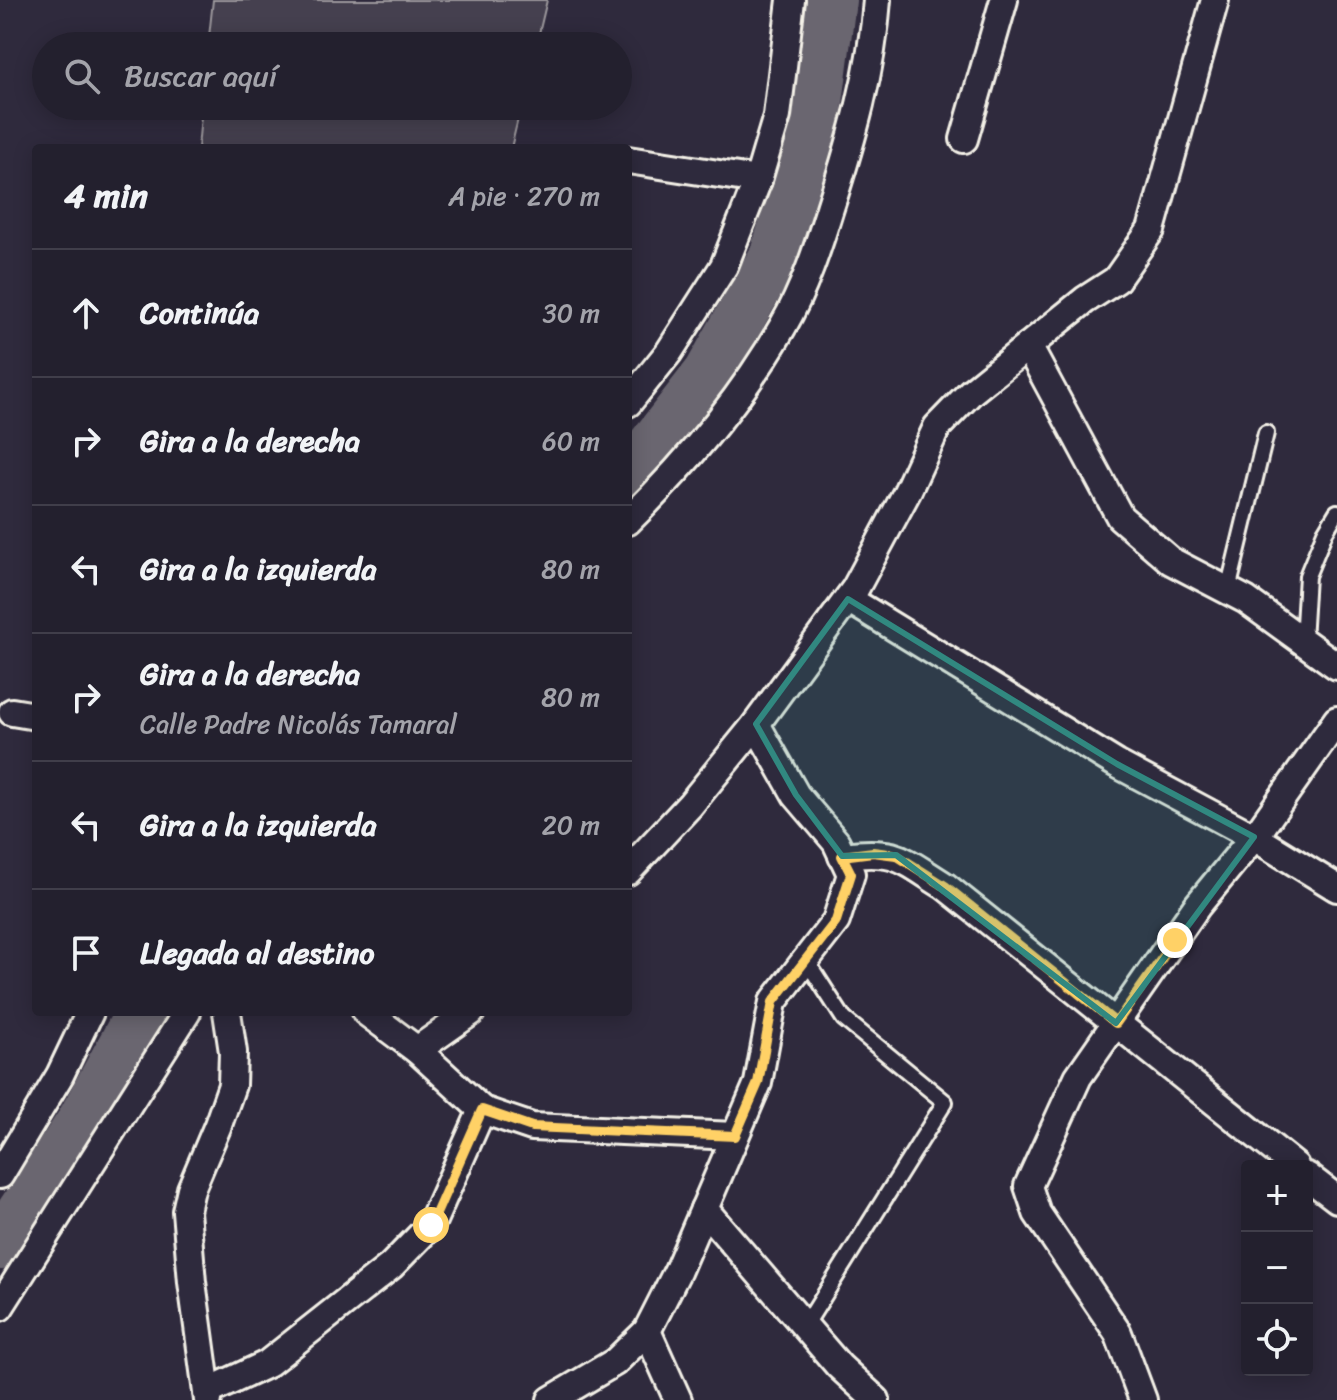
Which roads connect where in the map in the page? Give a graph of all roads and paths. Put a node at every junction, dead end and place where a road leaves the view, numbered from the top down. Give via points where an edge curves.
1 (791, 0) edge
2 (877, 0) edge
3 (1004, 0) edge
4 (1215, 0) edge
5 (964, 139) dead end
6 (632, 161) edge
7 (758, 180) junction
8 (1028, 346) junction
9 (632, 398) edge
10 (1266, 433) dead end
11 (1337, 512) edge
12 (632, 517) edge
13 (1228, 590) junction
14 (848, 599) junction
15 (1303, 641) junction
16 (1337, 666) edge
17 (1337, 720) edge
18 (756, 724) junction
19 (1254, 837) junction
20 (842, 856) junction
21 (632, 867) edge
22 (1337, 888) edge
23 (806, 960) junction
24 (88, 1016) edge
25 (184, 1016) edge
26 (228, 1016) edge
27 (371, 1016) edge
28 (465, 1016) edge
29 (1116, 1023) junction
30 (417, 1050) junction
31 (482, 1110) junction
32 (735, 1136) junction
33 (1287, 1160) edge
34 (0, 1175) edge
35 (1313, 1181) edge
36 (1337, 1199) edge
37 (704, 1209) junction
38 (0, 1307) edge
39 (805, 1326) junction
40 (647, 1331) junction
41 (207, 1396) edge
42 (551, 1400) edge
43 (678, 1400) edge
44 (876, 1400) edge
45 (1143, 1400) edge

1 - 7 street via 777,116
2 - 12 street via 851,144 816,253 784,325 739,394
3 - 5 street
4 - 8 street via 1151,230 1116,280
6 - 7 street
7 - 9 street via 724,266 669,352
8 - 13 street via 1120,517 1171,561
8 - 14 street via 937,427
10 - 13 lane
11 - 15 lane via 1307,576
13 - 15 street
14 - 18 street
14 - 19 street via 1117,764
15 - 16 street
17 - 19 street
18 - 20 street via 796,795
18 - 21 street
19 - 22 street
19 - 29 street via 1197,906
20 - 23 street via 851,874 836,921
20 - 29 street via 896,855 945,886
23 - 32 street via 773,1002 758,1083
23 - 39 lane via 844,1019 945,1102
24 - 34 street via 60,1075
25 - 38 street
26 - 41 street via 232,1085 186,1211
27 - 30 street
28 - 30 street
29 - 33 street
29 - 45 street via 1078,1077 1028,1186 1037,1213 1118,1333
30 - 31 street
31 - 32 street via 532,1127
31 - 41 street via 431,1225 391,1266 267,1364
32 - 37 street
35 - 36 street
37 - 39 street
37 - 40 street
39 - 44 street
40 - 42 street via 615,1362
40 - 43 street

